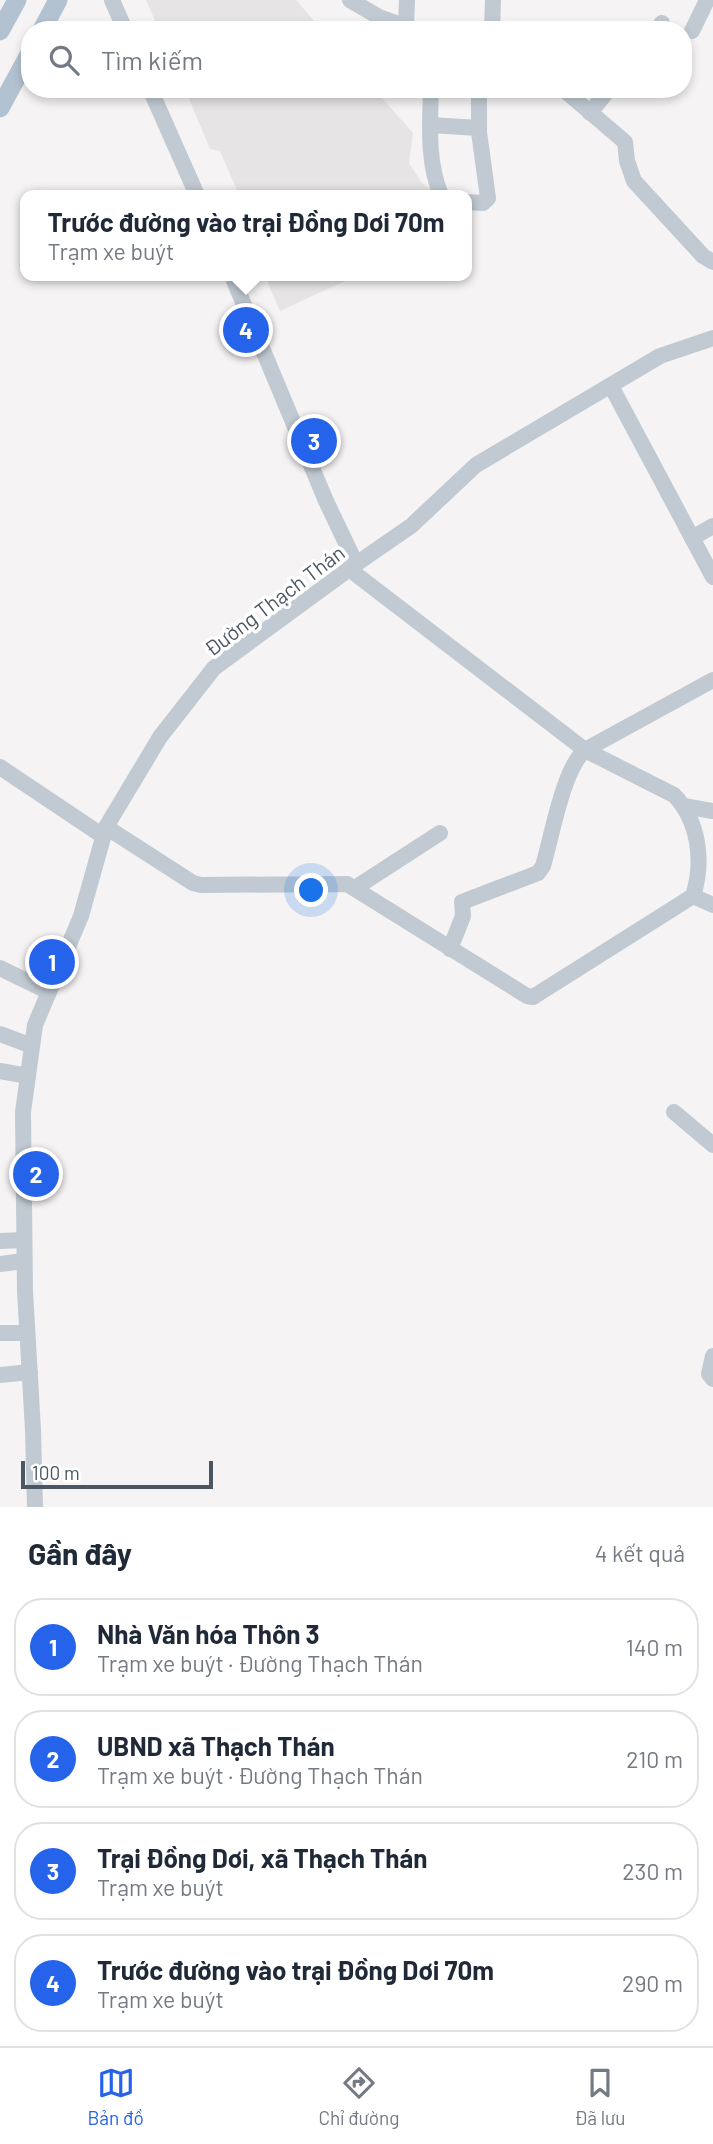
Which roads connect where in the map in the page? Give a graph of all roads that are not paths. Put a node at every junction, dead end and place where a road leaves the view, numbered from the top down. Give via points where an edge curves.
1 (17, 0) edge
2 (58, 0) edge
3 (112, 0) edge
4 (350, 0) edge
5 (407, 0) edge
6 (494, 0) edge
7 (707, 0) edge
8 (47, 21) edge
9 (121, 21) edge
10 (392, 21) edge
11 (410, 21) edge
12 (493, 21) edge
13 (692, 31) dead end
14 (0, 32) edge
15 (21, 69) edge
16 (154, 98) edge
17 (431, 98) edge
18 (479, 98) edge
19 (490, 98) edge
20 (573, 98) edge
21 (602, 98) edge
22 (0, 108) edge
23 (590, 113) junction
24 (430, 125) junction
25 (479, 128) junction
26 (195, 190) edge
27 (439, 190) edge
28 (472, 202) edge
29 (499, 203) dead end
30 (713, 262) edge
31 (234, 281) edge
32 (713, 338) edge
33 (611, 386) junction
34 (713, 526) edge
35 (692, 538) junction
36 (352, 567) junction
37 (713, 578) edge
38 (713, 680) edge
39 (585, 750) junction
40 (0, 767) edge
41 (684, 806) junction
42 (713, 811) edge
43 (105, 831) junction
44 (440, 833) dead end
45 (355, 888) junction
46 (693, 895) junction
47 (713, 905) edge
48 (450, 949) junction
49 (0, 968) edge
50 (48, 992) junction
51 (0, 1034) edge
52 (32, 1046) junction
53 (0, 1071) edge
54 (28, 1076) junction
55 (674, 1112) dead end
56 (713, 1145) edge
57 (24, 1240) junction
58 (0, 1241) edge
59 (24, 1261) junction
60 (0, 1264) edge
61 (27, 1332) junction
62 (0, 1333) edge
63 (713, 1356) edge
64 (30, 1371) junction
65 (0, 1375) edge
66 (713, 1379) edge
67 (35, 1507) edge

1 - 14 main road
2 - 8 main road
3 - 9 street
4 - 10 street
5 - 11 street
6 - 12 street
7 - 13 street
15 - 22 main road
16 - 26 street
17 - 24 street
18 - 25 street
19 - 29 street via 488,138
20 - 23 street
21 - 23 street
23 - 30 street via 625,142 634,181
24 - 25 street
24 - 27 street
25 - 28 street via 488,198 483,203
31 - 36 street
32 - 33 street, Đường Thạch Thán via 660,356
33 - 35 street
33 - 36 street, Đường Thạch Thán via 476,465 411,526
34 - 35 street
35 - 37 street
36 - 39 street
36 - 43 street, Đường Thạch Thán via 214,668 160,737
38 - 39 street
39 - 41 street via 674,795
39 - 48 street via 573,764 544,866 538,873 462,902 463,916
40 - 43 street
41 - 42 street
41 - 46 street via 699,856
43 - 45 street via 201,885 338,883
43 - 50 street, Đường Thạch Thán via 81,916
44 - 45 street
45 - 48 street
46 - 47 street
46 - 48 street via 533,997
49 - 50 street
50 - 52 street, Đường Thạch Thán
51 - 52 street
52 - 54 street, Đường Thạch Thán
53 - 54 street
54 - 57 street, Đường Thạch Thán via 23,1112
55 - 56 street
57 - 58 street
57 - 59 street, Đường Thạch Thán
59 - 60 street
59 - 61 street, Đường Thạch Thán
61 - 62 street
61 - 64 street, Đường Thạch Thán
63 - 66 street via 709,1374
64 - 65 street
64 - 67 street, Đường Thạch Thán

